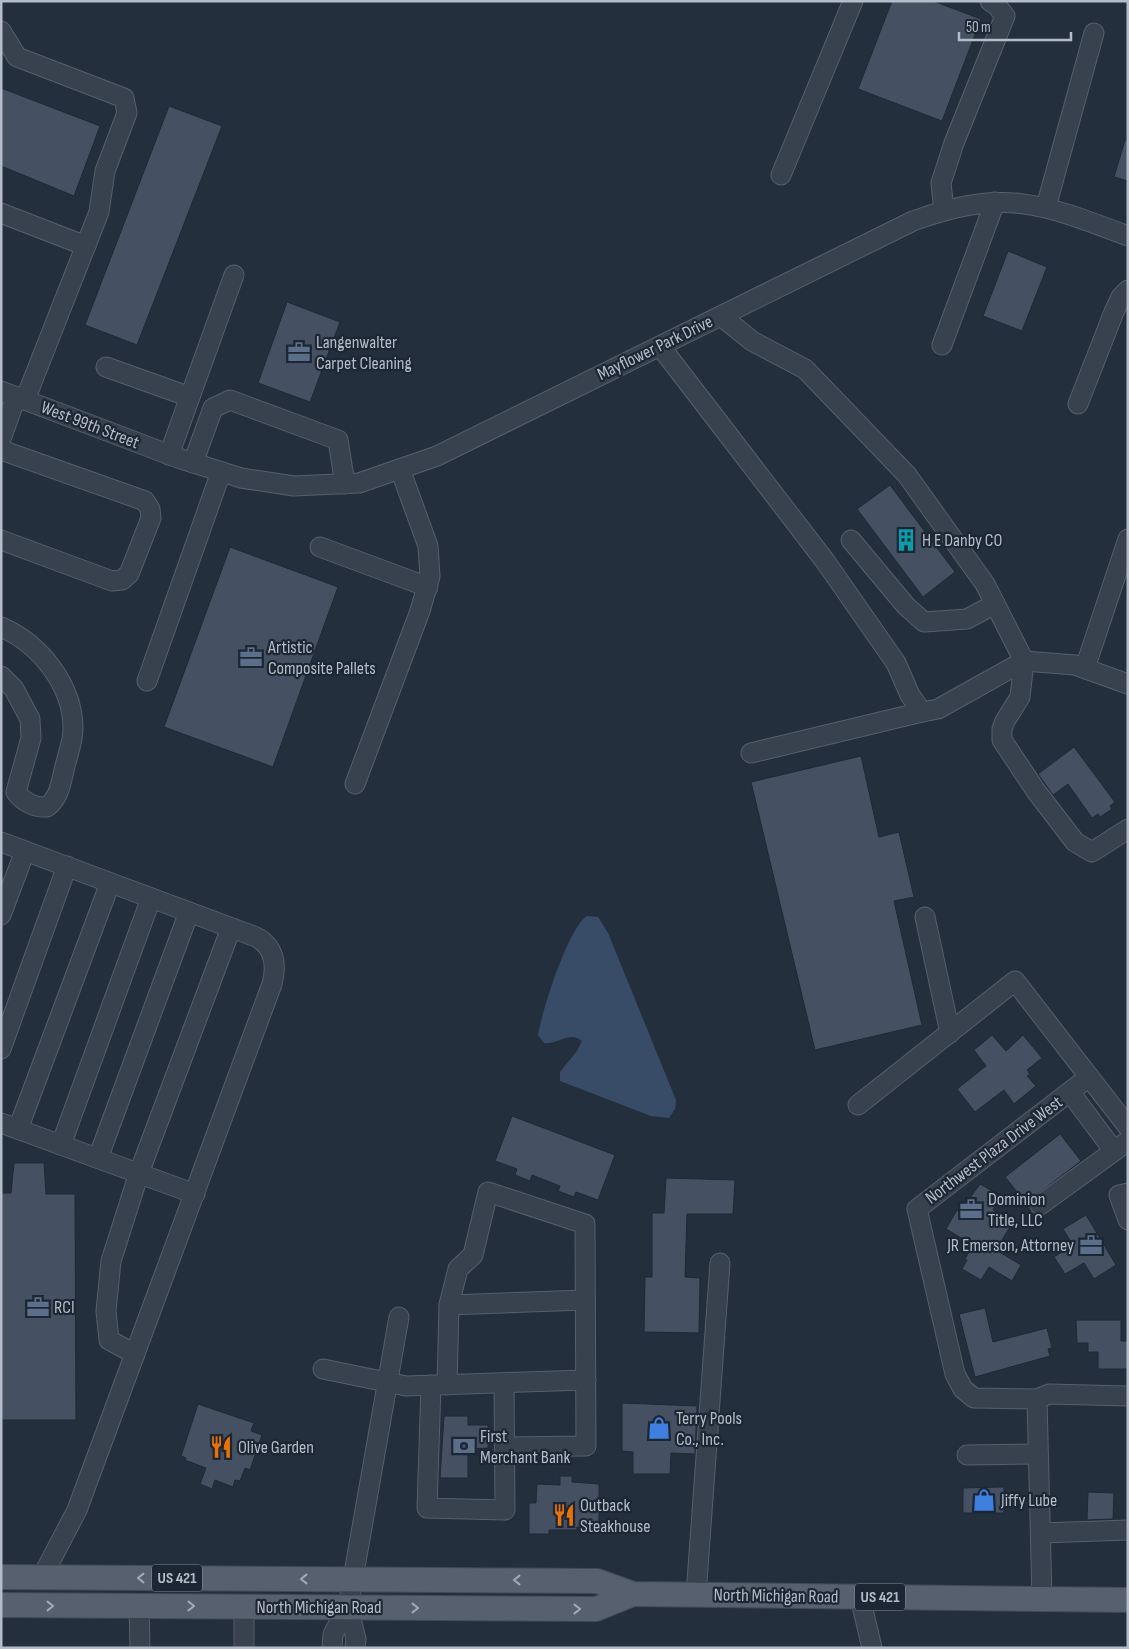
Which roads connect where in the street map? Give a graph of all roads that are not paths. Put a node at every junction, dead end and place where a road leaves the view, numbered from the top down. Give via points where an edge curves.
1 (853, 1) edge
2 (990, 1) edge
3 (1, 31) edge
4 (1094, 33) dead end
5 (781, 175) dead end
6 (995, 202) junction
7 (1046, 207) junction
8 (944, 210) junction
9 (1, 213) edge
10 (1128, 236) edge
11 (86, 246) junction
12 (234, 275) dead end
13 (1128, 290) edge
14 (721, 316) junction
15 (942, 345) dead end
16 (660, 346) junction
17 (106, 367) dead end
18 (14, 396) edge
19 (190, 397) junction
20 (1078, 404) dead end
21 (1, 439) edge
22 (1, 450) edge
23 (180, 458) junction
24 (400, 469) junction
25 (221, 472) junction
26 (345, 484) junction
27 (1128, 539) edge
28 (1, 540) edge
29 (851, 540) dead end
30 (320, 547) dead end
31 (428, 586) junction
32 (995, 604) junction
33 (1, 627) edge
34 (1024, 661) junction
35 (1085, 668) junction
36 (1, 676) edge
37 (147, 681) dead end
38 (1128, 684) edge
39 (922, 712) junction
40 (751, 752) dead end
41 (355, 784) dead end
42 (1128, 828) edge
43 (1, 842) edge
44 (25, 851) junction
45 (67, 866) junction
46 (110, 883) junction
47 (151, 898) junction
48 (189, 912) junction
49 (1, 915) edge
50 (925, 917) dead end
51 (232, 928) junction
52 (950, 1032) junction
53 (1, 1049) edge
54 (1089, 1077) junction
55 (1070, 1092) junction
56 (858, 1105) dead end
57 (10, 1126) edge
58 (1128, 1127) edge
59 (61, 1145) junction
60 (1121, 1146) edge
61 (98, 1158) junction
62 (139, 1173) junction
63 (1128, 1193) edge
64 (195, 1194) junction
65 (1040, 1205) dead end
66 (1128, 1220) edge
67 (720, 1263) dead end
68 (585, 1300) junction
69 (449, 1306) junction
70 (399, 1317) dead end
71 (135, 1354) junction
72 (323, 1369) dead end
73 (586, 1380) junction
74 (386, 1383) junction
75 (504, 1383) junction
76 (439, 1385) junction
77 (1128, 1396) edge
78 (1037, 1399) junction
79 (505, 1447) junction
80 (1038, 1454) junction
81 (967, 1455) dead end
82 (1128, 1530) edge
83 (1040, 1533) junction
84 (1, 1577) edge
85 (42, 1577) junction
86 (353, 1579) junction
87 (633, 1594) junction
88 (696, 1595) junction
89 (860, 1597) junction
90 (1042, 1599) junction
91 (1128, 1600) edge
92 (1, 1606) edge
93 (139, 1606) junction
94 (244, 1606) junction
95 (348, 1607) junction
96 (140, 1648) edge
97 (244, 1648) edge
98 (332, 1648) edge
99 (355, 1648) edge
100 (872, 1648) edge

1 - 5 street
2 - 8 street via 1004,16 941,183
3 - 11 street via 17,57 124,98 127,113 105,171 99,212
4 - 7 street
6 - 7 street, Mayflower Park Drive
6 - 8 street, Mayflower Park Drive
6 - 15 street
7 - 10 street, Mayflower Park Drive
8 - 14 street, Mayflower Park Drive via 913,221
9 - 11 street
11 - 18 street
12 - 19 street
13 - 20 street via 1114,312
14 - 16 street, Mayflower Park Drive
14 - 32 street via 752,341 805,369 907,475 985,584
16 - 24 street, Mayflower Park Drive via 437,456
16 - 39 street via 829,568 896,663 910,695
17 - 19 street
18 - 21 street
18 - 23 street, West 99th Street
19 - 23 street
22 - 28 street via 145,501 150,509 150,518 129,574 122,580 112,581
23 - 25 street, Mayflower Park Drive
23 - 26 street via 213,408 230,400 338,440
24 - 26 street, Mayflower Park Drive via 358,484
24 - 31 street via 428,546
25 - 26 street, Mayflower Park Drive via 294,486
25 - 37 street
27 - 35 street
29 - 32 street via 906,606 924,622 967,619
30 - 31 street
31 - 41 street
32 - 34 street
33 - 36 street via 40,654 65,691 71,708 73,730 61,782 57,796 47,807 39,808 21,799 16,792 31,738 30,719 14,689
34 - 35 street via 1064,663
34 - 39 street via 938,709
34 - 42 street via 1020,697 1005,721 1002,740 1075,842 1092,852
35 - 38 street
39 - 40 street
43 - 44 street
44 - 45 street
44 - 49 street
45 - 46 street
45 - 53 street
46 - 47 street
46 - 57 street
47 - 48 street
47 - 59 street
48 - 51 street
48 - 61 street
50 - 52 street
51 - 62 street
51 - 64 street via 267,944 274,957 275,976
52 - 54 street via 1015,981
52 - 56 street
54 - 55 street, Northwest Plaza Drive West
54 - 58 street
55 - 60 street
55 - 78 street, Northwest Plaza Drive West via 917,1209 955,1374 963,1389 974,1398
57 - 59 street
59 - 61 street
60 - 65 street
61 - 62 street
62 - 64 street
62 - 71 street via 111,1261 106,1311 109,1340
63 - 66 street via 1119,1195
64 - 71 street
67 - 88 street
68 - 69 street
68 - 69 street via 584,1224 488,1192 472,1255 458,1269
68 - 73 street
69 - 76 street
70 - 74 street
71 - 85 street via 77,1510
72 - 74 street
73 - 75 street
73 - 79 street via 586,1446
74 - 76 street
74 - 86 street
75 - 76 street
75 - 79 street
76 - 79 street via 427,1508 505,1510
77 - 78 street via 1049,1394
78 - 80 street
80 - 81 street
80 - 83 street
82 - 83 street
83 - 90 street
84 - 85 main road, North Michigan Road / US 421
86 -> 85 main road, North Michigan Road / US 421
87 -> 86 main road, North Michigan Road / US 421 via 597,1580
86 - 95 street
87 - 88 main road, North Michigan Road / US 421
95 -> 87 main road, North Michigan Road / US 421 via 596,1609
88 - 89 main road, North Michigan Road / US 421
89 - 90 main road, North Michigan Road / US 421
89 - 100 street
90 - 91 main road, North Michigan Road / US 421
92 -> 93 main road, North Michigan Road / US 421
93 -> 94 main road, North Michigan Road / US 421
93 - 96 street
94 - 95 main road, North Michigan Road / US 421
94 - 97 street
95 - 98 street via 332,1634
95 - 99 street via 356,1639

